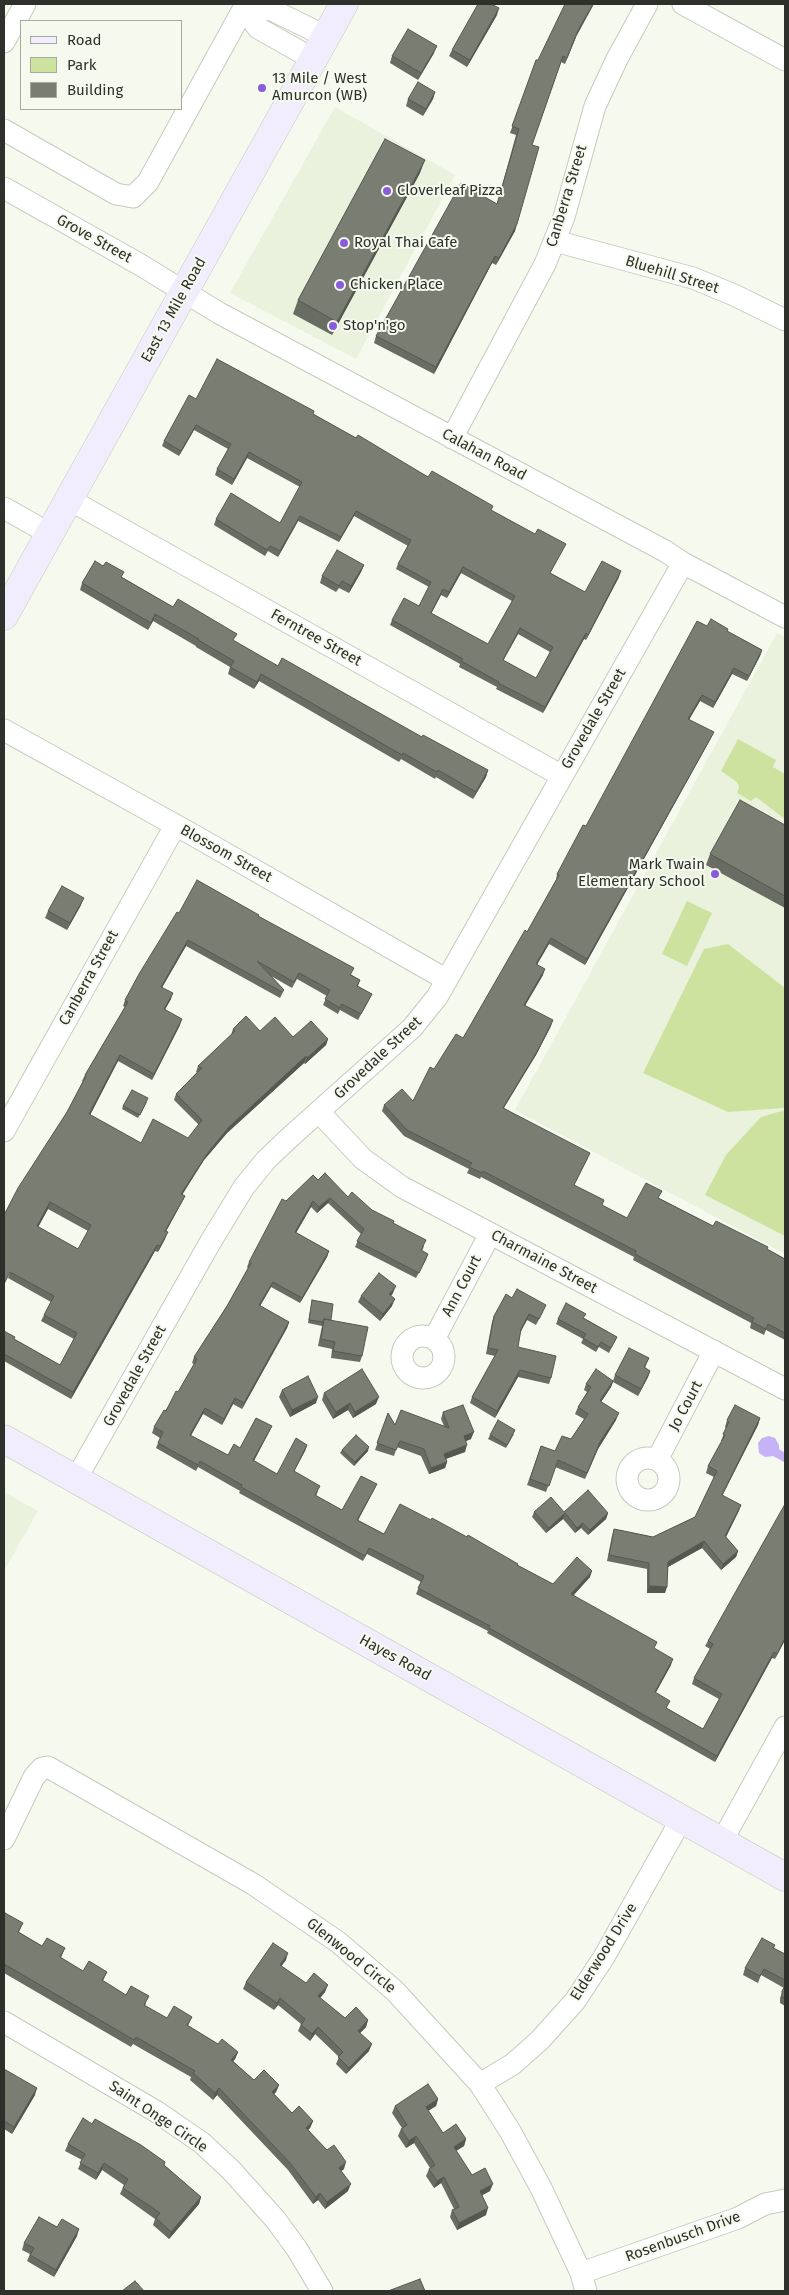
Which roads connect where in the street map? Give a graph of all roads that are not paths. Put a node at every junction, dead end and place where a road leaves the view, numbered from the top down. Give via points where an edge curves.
1 (25, 4) edge
2 (344, 4) edge
3 (647, 4) edge
4 (683, 4) edge
5 (244, 5) edge
6 (4, 42) edge
7 (319, 47) junction
8 (785, 60) edge
9 (4, 130) edge
10 (4, 188) edge
11 (555, 241) junction
12 (183, 292) junction
13 (785, 320) edge
14 (452, 438) junction
15 (70, 500) junction
16 (4, 508) edge
17 (50, 534) junction
18 (683, 563) junction
19 (4, 616) edge
20 (785, 618) edge
21 (4, 730) edge
22 (562, 776) junction
23 (175, 826) junction
24 (447, 980) junction
25 (319, 1112) junction
26 (4, 1131) edge
27 (490, 1234) junction
28 (434, 1339) dead end
29 (714, 1352) junction
30 (785, 1389) edge
31 (4, 1439) edge
32 (657, 1460) dead end
33 (76, 1479) junction
34 (785, 1727) edge
35 (682, 1818) junction
36 (4, 1839) edge
37 (722, 1841) junction
38 (785, 1877) edge
39 (4, 2022) edge
40 (480, 2084) junction
41 (785, 2200) edge
42 (583, 2282) edge
43 (322, 2291) edge

1 - 6 street
2 - 7 street, East 13 Mile Road
3 - 11 street, Canberra Street via 616,59 595,106
4 - 8 street
5 - 7 street via 258,28
5 - 9 street via 148,182 133,197 116,194
7 - 12 street, East 13 Mile Road
10 - 12 street, Grove Street
11 - 13 street, Bluehill Street via 693,278
11 - 14 street, Canberra Street
12 - 14 street, Calahan Road
12 - 15 street, East 13 Mile Road
14 - 18 street, Calahan Road
15 - 17 street, East 13 Mile Road
15 - 22 street, Ferntree Street
16 - 17 street
17 - 19 street, East 13 Mile Road
18 - 20 street, Calahan Road
18 - 22 street, Grovedale Street
21 - 23 street, Blossom Street
22 - 24 street, Grovedale Street
23 - 24 street, Blossom Street
23 - 26 street, Canberra Street
24 - 25 street, Grovedale Street via 412,1028
25 - 27 street, Charmaine Street via 363,1159 387,1178
25 - 33 street, Grovedale Street via 266,1160 232,1205
27 - 28 street, Ann Court
27 - 29 street, Charmaine Street
29 - 30 street, Charmaine Street
29 - 32 street, Jo Court
31 - 33 street, Hayes Road
33 - 35 street, Hayes Road
34 - 37 street
35 - 37 street, Hayes Road
35 - 40 street, Elderwood Drive via 604,1957 575,2001 520,2058
36 - 40 street, Glenwood Circle via 34,1777 42,1768 48,1767 253,1884 338,1942 395,1991
37 - 38 street, Hayes Road
39 - 43 street, Saint Onge Circle via 156,2112 202,2144 231,2170 275,2219 298,2249
40 - 42 street, Glenwood Circle via 541,2188
41 - 42 street, Rosenbusch Drive via 765,2204

